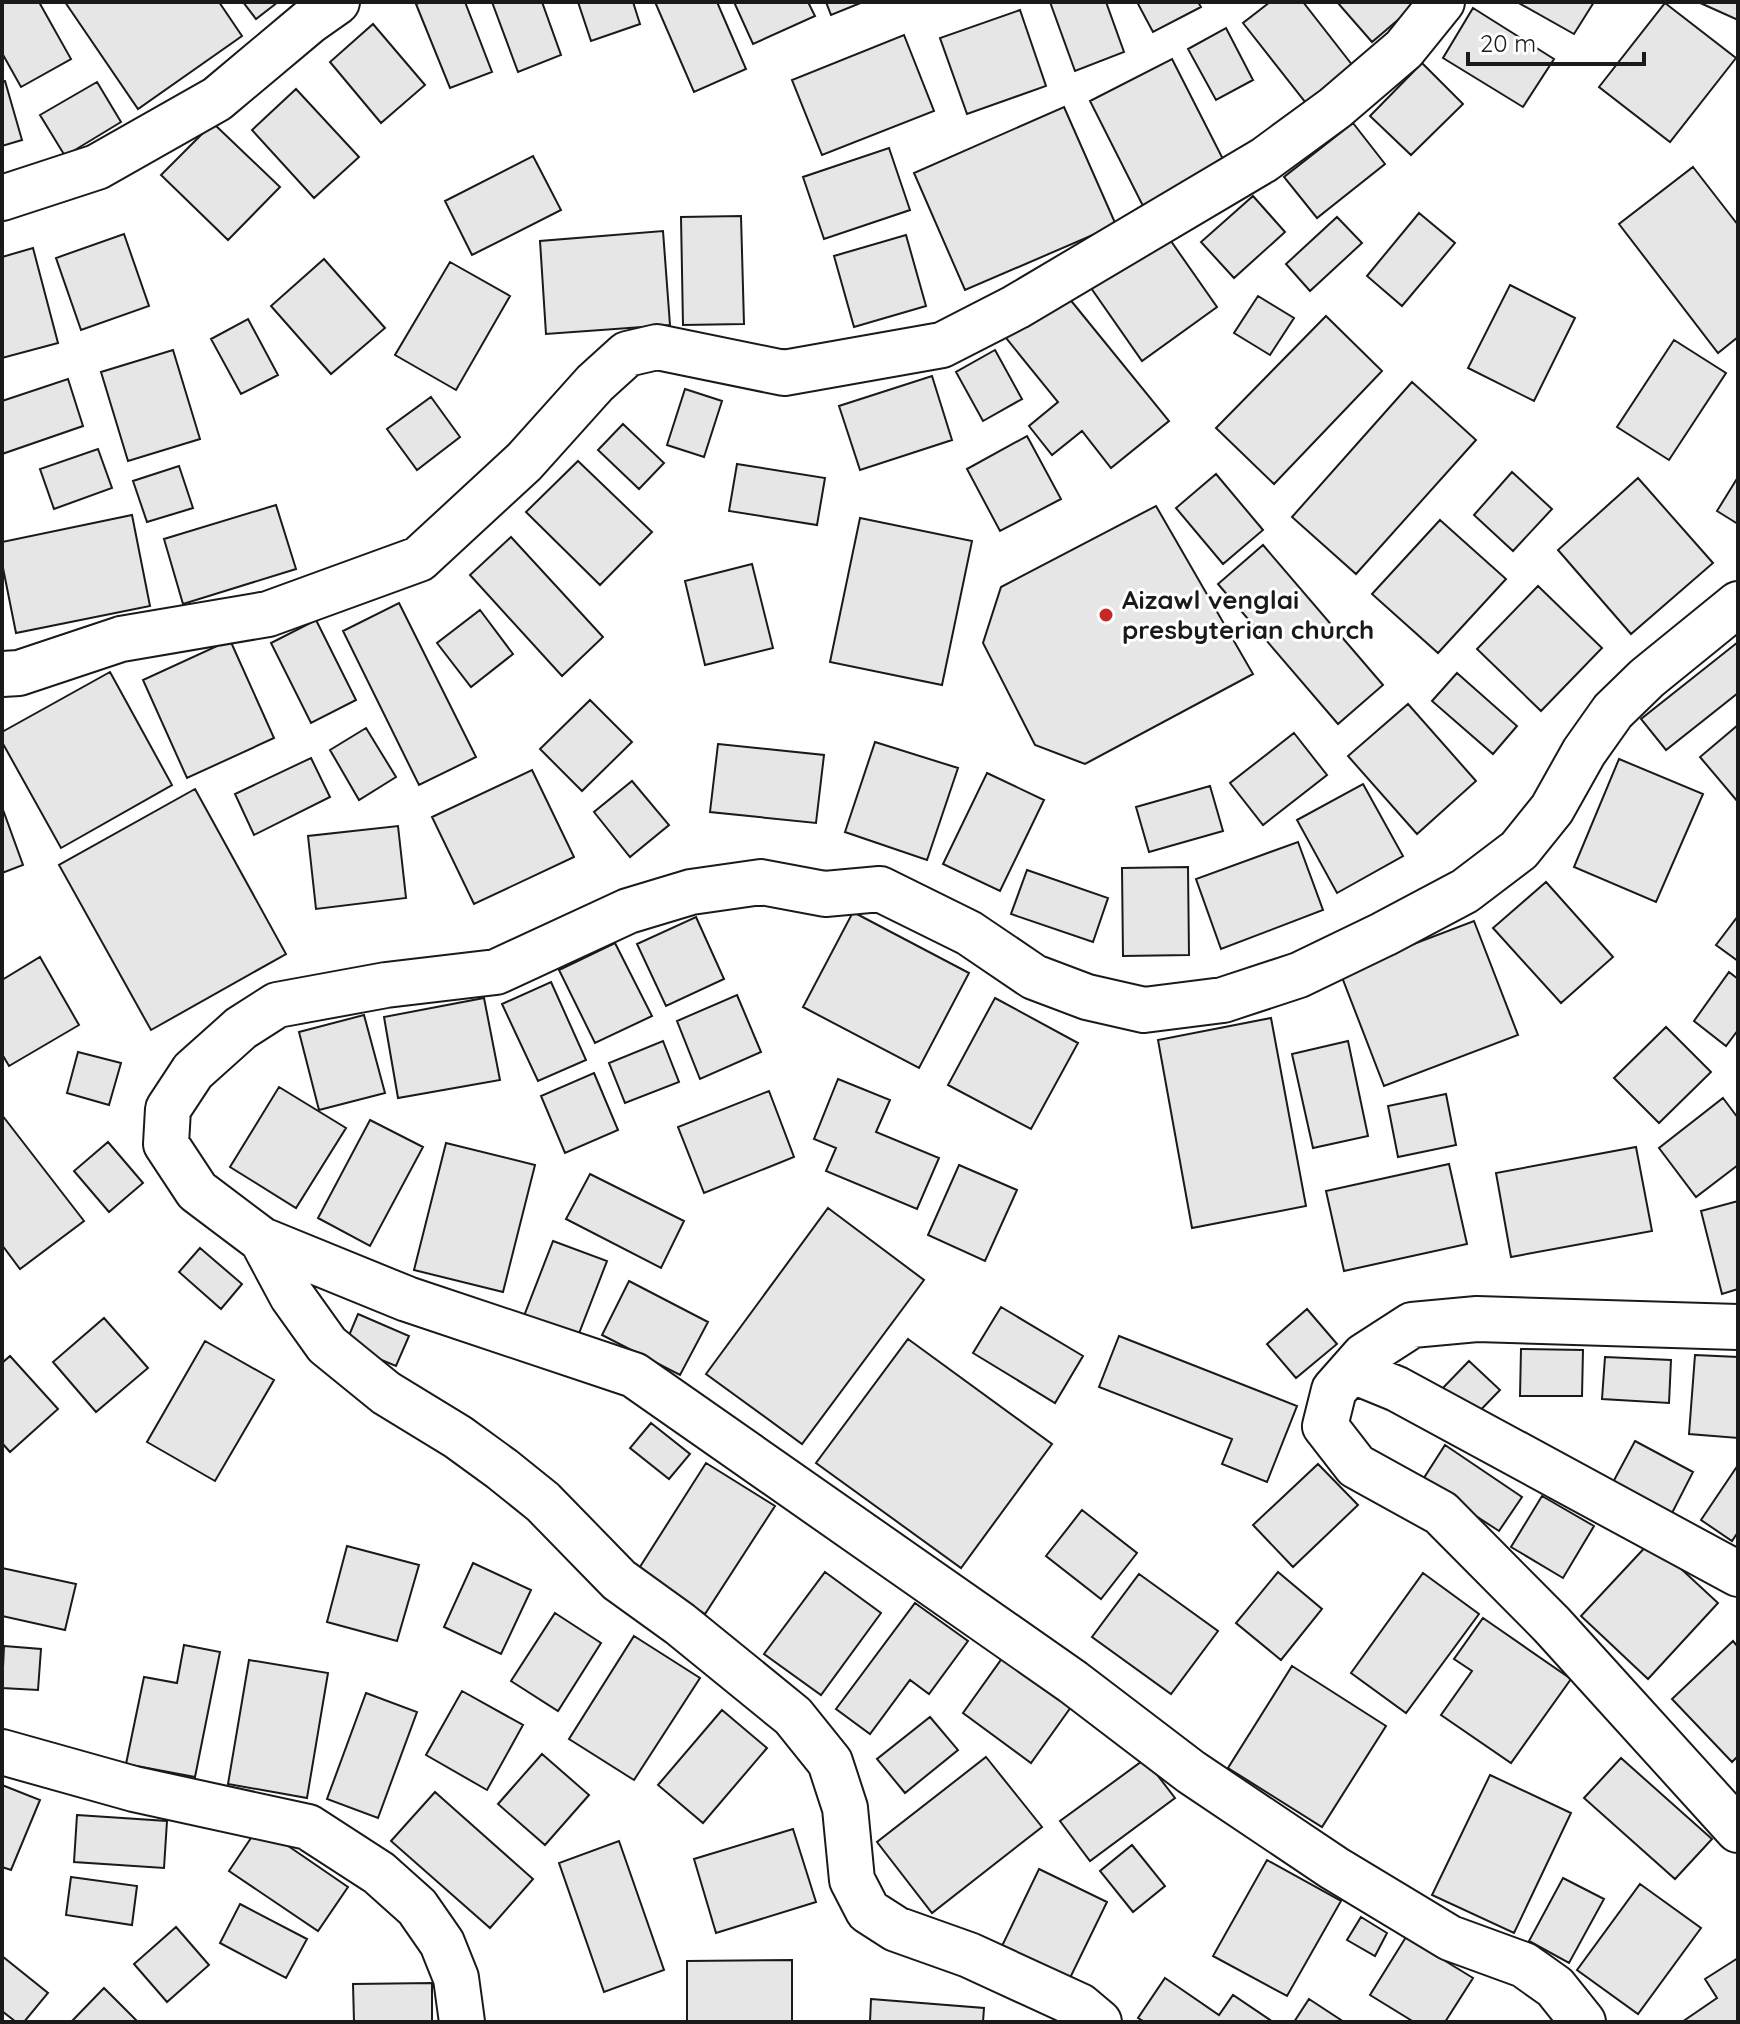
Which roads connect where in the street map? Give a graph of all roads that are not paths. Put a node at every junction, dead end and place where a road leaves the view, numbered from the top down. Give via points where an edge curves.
1 (337, 2) edge
2 (1442, 2) edge
3 (2, 198) edge
4 (1738, 604) edge
5 (2, 674) edge
6 (262, 1240) junction
7 (1738, 1327) edge
8 (1353, 1371) junction
9 (1738, 1574) edge
10 (2, 1752) edge
11 (1738, 1830) edge
12 (462, 2022) edge
13 (1099, 2022) edge
14 (1583, 2022) edge

1 - 3 street via 217,99 97,167
2 - 5 street via 1404,49 1264,160 942,345 784,373 657,347 627,354 524,462 419,559 268,614 121,639
4 - 6 street via 1613,711 1552,809 1519,850 1465,891 1384,934 1299,975 1223,1000 1144,1010 1087,997 1034,977 969,933 880,889 825,894 761,882 691,892 628,911 496,972 277,1005 241,1028 193,1071 168,1109 166,1144 197,1191
6 - 13 street via 327,1345 386,1393 502,1469 543,1502 619,1580 793,1716 830,1762 845,1808 852,1880 868,1911 896,1929 969,1955 1080,2006
6 - 14 street via 407,1299 634,1375 1073,1682 1217,1790 1450,1938 1524,1965 1555,1987
7 - 8 street via 1477,1319 1412,1325 1364,1356
8 - 9 street via 1397,1389
8 - 11 street via 1334,1390 1325,1426 1356,1466 1441,1513 1552,1625
10 - 12 street via 134,1789 308,1827 379,1873 417,1907 442,1943 456,1978

